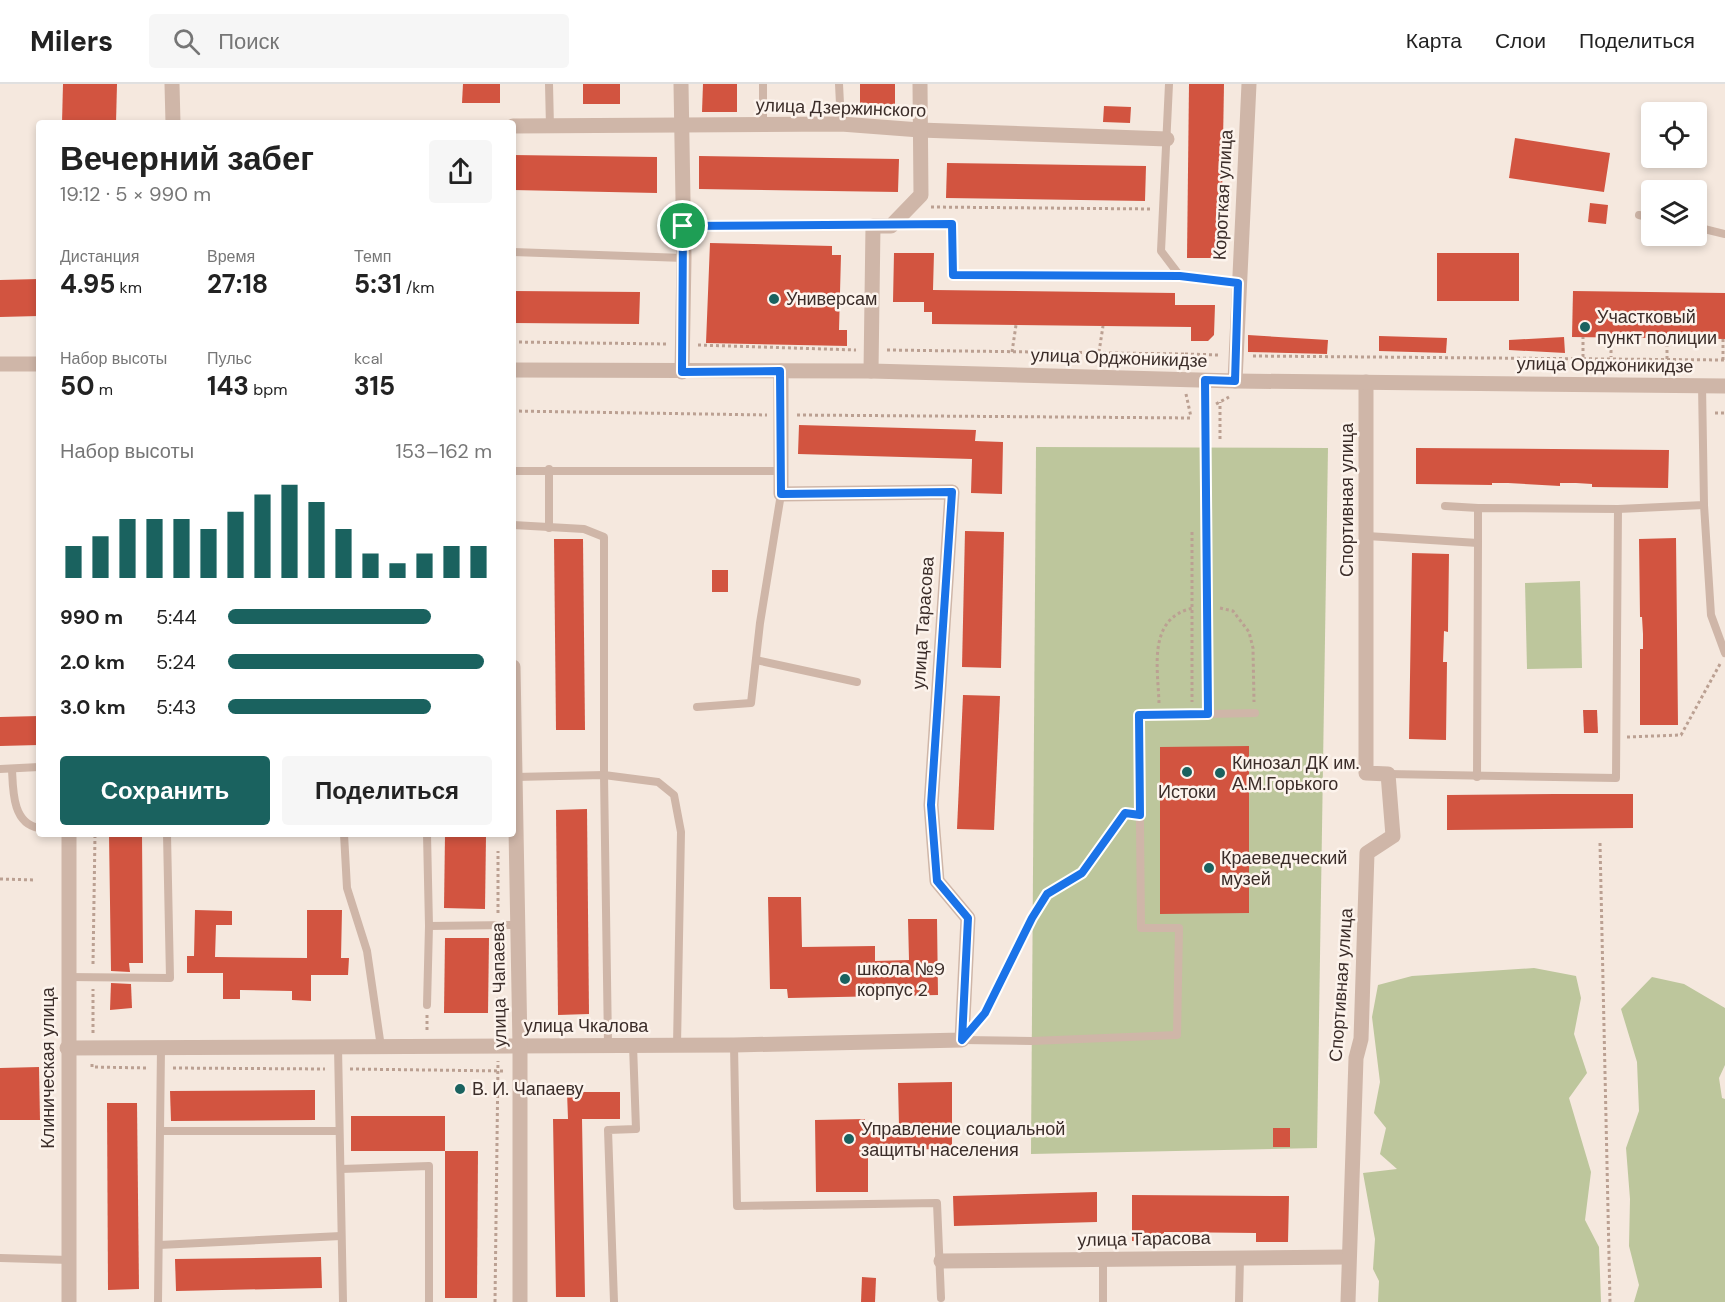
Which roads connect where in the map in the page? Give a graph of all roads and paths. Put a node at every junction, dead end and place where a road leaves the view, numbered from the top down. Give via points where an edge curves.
1 (172, 84) edge
2 (549, 84) edge
3 (681, 84) edge
4 (764, 84) edge
5 (839, 84) edge
6 (920, 84) edge
7 (1169, 84) edge
8 (1249, 84) edge
9 (173, 120) edge
10 (682, 124) junction
11 (763, 124) junction
12 (840, 124) junction
13 (516, 126) edge
14 (550, 127) junction
15 (920, 130) junction
16 (1167, 139) junction
17 (910, 206) junction
18 (1163, 209) junction
19 (683, 226) junction
20 (873, 226) junction
21 (891, 226) junction
22 (1707, 230) edge
23 (1725, 234) edge
24 (516, 252) edge
25 (684, 258) junction
26 (1180, 276) junction
27 (1238, 283) junction
28 (1016, 325) dead end
29 (1103, 326) dead end
30 (1583, 337) dead end
31 (1611, 338) dead end
32 (1667, 338) dead end
33 (1723, 339) dead end
34 (1012, 352) dead end
35 (1099, 352) dead end
36 (1185, 354) dead end
37 (1236, 356) junction
38 (1583, 357) junction
39 (1611, 358) junction
40 (1667, 359) junction
41 (1724, 360) edge
42 (0, 364) edge
43 (36, 364) edge
44 (516, 370) edge
45 (780, 371) junction
46 (871, 371) junction
47 (682, 372) junction
48 (1205, 380) junction
49 (1235, 381) junction
50 (1366, 382) junction
51 (1702, 385) junction
52 (1725, 386) edge
53 (516, 411) edge
54 (781, 415) junction
55 (1192, 428) dead end
56 (549, 470) junction
57 (516, 471) edge
58 (781, 471) junction
59 (781, 494) junction
60 (1704, 505) junction
61 (1445, 506) dead end
62 (1478, 508) junction
63 (1618, 509) junction
64 (516, 525) edge
65 (549, 528) junction
66 (1192, 528) dead end
67 (1367, 536) junction
68 (1478, 543) junction
69 (1725, 654) edge
70 (756, 660) junction
71 (857, 682) dead end
72 (697, 707) dead end
73 (1254, 713) dead end
74 (1192, 714) junction
75 (1208, 714) junction
76 (1617, 737) junction
77 (36, 767) edge
78 (0, 769) edge
79 (12, 769) junction
80 (1388, 774) junction
81 (604, 776) junction
82 (516, 777) edge
83 (1477, 777) junction
84 (1140, 815) junction
85 (516, 826) edge
86 (36, 828) edge
87 (69, 837) edge
88 (95, 837) edge
89 (167, 837) edge
90 (344, 837) edge
91 (427, 837) edge
92 (1600, 843) dead end
93 (498, 845) dead end
94 (0, 879) edge
95 (36, 880) dead end
96 (498, 925) junction
97 (518, 925) junction
98 (429, 926) junction
99 (68, 977) junction
100 (93, 977) junction
101 (427, 1005) joint
102 (979, 1020) dead end
103 (962, 1040) junction
104 (633, 1045) junction
105 (677, 1045) junction
106 (734, 1045) junction
107 (498, 1046) junction
108 (520, 1046) junction
109 (608, 1046) junction
110 (338, 1047) junction
111 (381, 1047) junction
112 (427, 1047) junction
113 (67, 1048) junction
114 (93, 1048) junction
115 (161, 1048) junction
116 (161, 1068) junction
117 (338, 1069) junction
118 (498, 1071) junction
119 (520, 1071) junction
120 (160, 1131) junction
121 (339, 1131) junction
122 (341, 1169) junction
123 (341, 1236) junction
124 (159, 1245) junction
125 (1347, 1257) junction
126 (0, 1258) edge
127 (1240, 1258) junction
128 (1103, 1259) junction
129 (69, 1260) junction
130 (941, 1261) junction
131 (941, 1298) dead end
132 (69, 1302) edge
133 (158, 1302) edge
134 (343, 1302) edge
135 (429, 1302) edge
136 (495, 1302) edge
137 (520, 1302) edge
138 (614, 1302) edge
139 (1103, 1302) edge
140 (1239, 1302) edge
141 (1348, 1302) edge
142 (1610, 1302) edge

1 - 9 street
2 - 14 lane
3 - 10 street
4 - 11 lane
5 - 12 lane
6 - 15 street
7 - 16 lane
8 - 27 street, Короткая улица
10 - 11 street, улица Дзержинского
10 - 14 street, улица Дзержинского
10 - 19 street
11 - 12 street, улица Дзержинского
12 - 15 street, улица Дзержинского
13 - 14 street, улица Дзержинского
15 - 16 street, улица Дзержинского
15 - 17 street via 921,195
16 - 18 lane
17 - 18 path
17 - 21 street
18 - 26 lane via 1161,251
19 - 20 lane
19 - 25 street
20 - 21 street
20 - 46 street
21 - 26 lane via 952,224 953,275
22 - 23 lane
24 - 25 lane
25 - 47 street
26 - 27 lane
27 - 37 street, Короткая улица
28 - 34 path
29 - 35 path
30 - 38 path
31 - 39 path
32 - 40 path
33 - 41 path
36 - 37 path
37 - 38 path
37 - 49 street, Короткая улица
38 - 39 path
39 - 40 path
40 - 41 path
42 - 43 street
44 - 47 street, улица Орджоникидзе
45 - 46 street, улица Орджоникидзе
45 - 47 street, улица Орджоникидзе
45 - 54 street
46 - 48 street, улица Орджоникидзе
48 - 49 street, улица Орджоникидзе
48 - 75 lane
49 - 50 street, улица Орджоникидзе
50 - 51 street, улица Орджоникидзе
50 - 67 street, Спортивная улица
51 - 52 street, улица Орджоникидзе
51 - 60 lane
53 - 54 path
54 - 55 path via 1192,419
54 - 58 street
56 - 57 lane
56 - 58 lane
56 - 65 lane
58 - 59 street
59 - 70 lane
59 - 103 street, улица Тарасова via 952,492 931,805 937,881 968,918
60 - 63 lane
60 - 69 lane via 1711,615
61 - 62 lane
62 - 63 lane
62 - 68 lane
63 - 76 lane
64 - 65 lane
65 - 81 lane via 584,529 604,537
66 - 74 path
67 - 68 lane
67 - 80 street, Спортивная улица via 1366,773
68 - 83 lane
69 - 76 path via 1681,735
70 - 71 lane
70 - 72 lane via 751,702
73 - 75 lane
74 - 75 lane
74 - 84 lane via 1139,715
76 - 83 lane via 1616,778
77 - 79 lane
78 - 79 lane
79 - 86 lane via 13,798 20,816
80 - 83 lane
80 - 125 street, Спортивная улица via 1393,836 1367,853
81 - 82 lane
81 - 105 lane via 658,782 674,795 681,832
81 - 109 lane
84 - 102 path via 1125,813 1082,873 1047,894
84 - 103 lane via 1141,928 1179,928 1177,1035
85 - 97 street, улица Чапаева
87 - 99 street, Клиническая улица
88 - 100 path
89 - 100 lane via 170,978
90 - 111 lane via 347,888 367,951
91 - 98 lane
92 - 142 path
93 - 96 path
94 - 95 path
96 - 97 lane
96 - 98 lane
96 - 107 path
97 - 108 street, улица Чапаева
98 - 101 lane
99 - 100 lane
99 - 113 street, Клиническая улица
100 - 114 path
101 - 112 path
103 - 106 street, улица Чкалова
104 - 105 street, улица Чкалова
104 - 109 street, улица Чкалова
104 - 138 lane via 636,1129 608,1130
105 - 106 street, улица Чкалова
106 - 130 lane via 737,1206 937,1203
107 - 108 street, улица Чкалова
107 - 112 street, улица Чкалова
107 - 118 path
108 - 109 street, улица Чкалова
108 - 119 street, улица Чапаева
110 - 111 street, улица Чкалова
110 - 115 street, улица Чкалова
110 - 117 lane
111 - 112 street, улица Чкалова
113 - 114 street, улица Чкалова
113 - 129 street, Клиническая улица
114 - 115 street, улица Чкалова
114 - 116 path via 92,1067
115 - 116 lane
116 - 117 path
116 - 120 lane
117 - 118 path
117 - 121 lane
118 - 119 path
118 - 136 path
119 - 137 street, улица Чапаева
120 - 121 lane
120 - 124 lane
121 - 122 lane
122 - 123 lane
122 - 135 lane via 429,1166
123 - 124 lane
123 - 134 lane
124 - 133 lane
125 - 127 street, улица Тарасова
125 - 141 street, Спортивная улица
126 - 129 lane
127 - 128 street, улица Тарасова
127 - 140 lane
128 - 130 street, улица Тарасова
128 - 139 lane
129 - 132 street, Клиническая улица
130 - 131 lane

